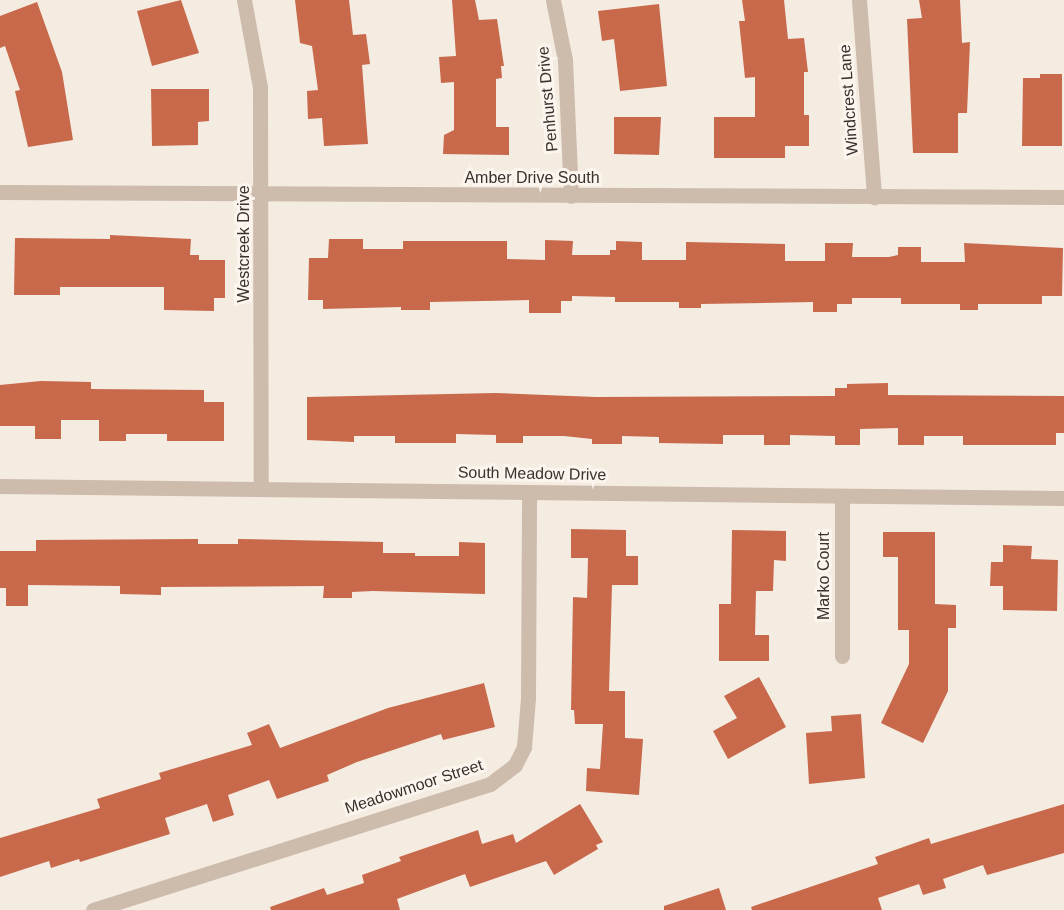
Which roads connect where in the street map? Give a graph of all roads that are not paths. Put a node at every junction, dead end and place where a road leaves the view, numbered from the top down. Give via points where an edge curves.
1 (244, 0) edge
2 (553, 0) edge
3 (859, 0) edge
4 (0, 192) edge
5 (262, 194) junction
6 (571, 196) junction
7 (874, 197) junction
8 (1064, 198) edge
9 (0, 486) edge
10 (261, 489) junction
11 (529, 492) junction
12 (842, 496) junction
13 (1064, 498) edge
14 (842, 656) dead end
15 (93, 910) edge

1 - 5 street, Westcreek Drive via 260,87
2 - 6 street, Penhurst Drive via 566,72
3 - 7 street, Windcrest Lane
4 - 5 street, Amber Drive South
5 - 6 street, Amber Drive South
5 - 10 street, Westcreek Drive
6 - 7 street, Amber Drive South
7 - 8 street, Amber Drive South
9 - 10 street, South Meadow Drive
10 - 11 street, South Meadow Drive
11 - 12 street, South Meadow Drive
11 - 15 street, Meadowmoor Street via 528,698 524,747 515,765 490,784
12 - 13 street, South Meadow Drive
12 - 14 street, Marko Court

